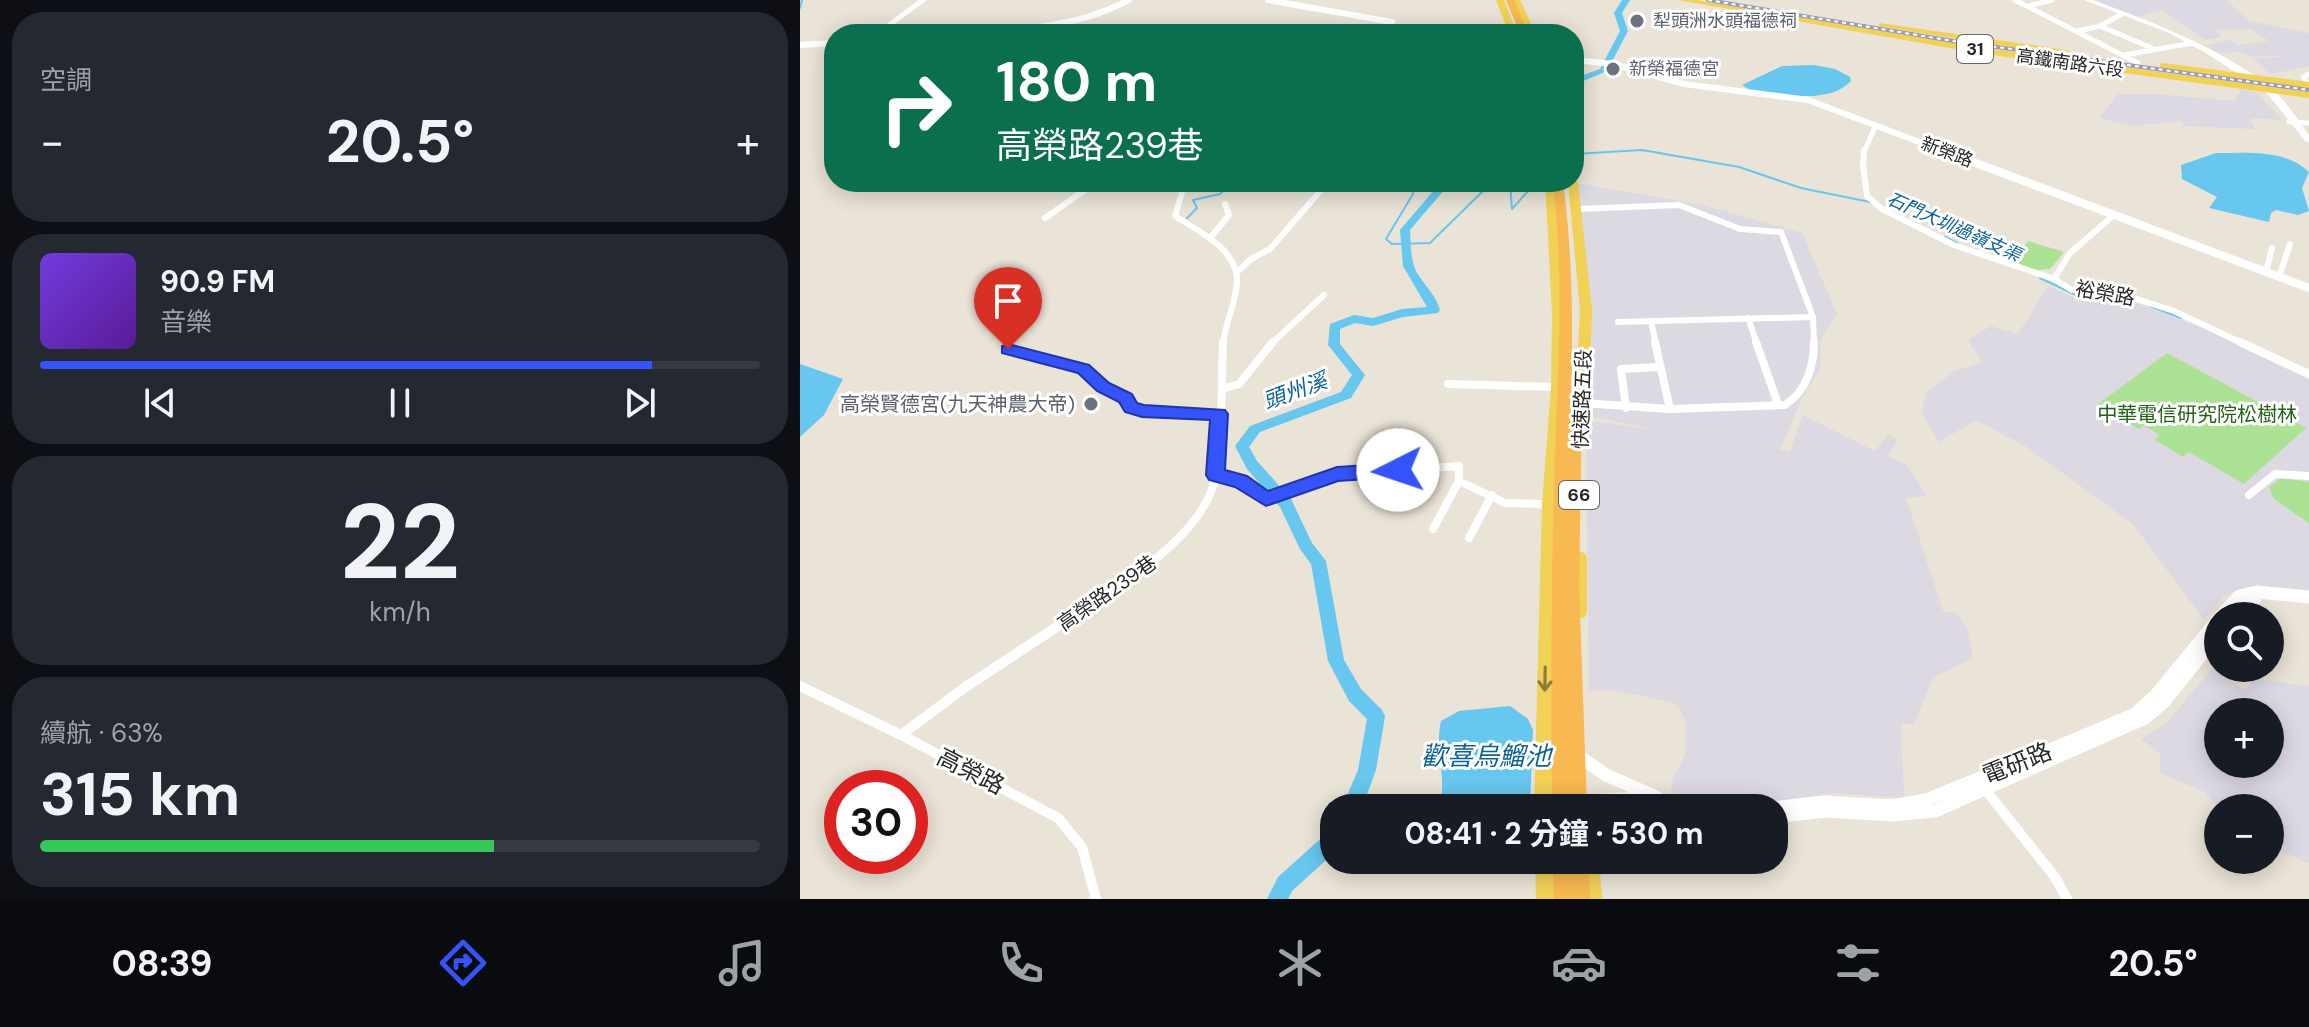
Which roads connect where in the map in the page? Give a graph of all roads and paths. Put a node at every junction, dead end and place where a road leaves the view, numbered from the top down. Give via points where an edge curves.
1 (923, 0) edge
2 (1129, 0) edge
3 (1268, 0) edge
4 (1502, 0) edge
5 (1510, 0) edge
6 (1516, 0) edge
7 (1682, 0) edge
8 (1693, 0) edge
9 (2015, 0) edge
10 (2052, 0) edge
11 (2087, 0) edge
12 (1730, 4) edge
13 (1757, 5) junction
14 (2027, 6) junction
15 (1772, 10) junction
16 (1511, 11) junction
17 (2122, 14) junction
18 (891, 24) edge
19 (1056, 24) edge
20 (1392, 24) edge
21 (1511, 24) edge
22 (1513, 24) edge
23 (1518, 24) edge
24 (1527, 24) edge
25 (2100, 26) junction
26 (2076, 31) junction
27 (1976, 42) junction
28 (2193, 43) junction
29 (824, 44) edge
30 (800, 45) edge
31 (2005, 48) junction
32 (2155, 49) junction
33 (1984, 51) junction
34 (2123, 55) junction
35 (1584, 61) edge
36 (2138, 63) junction
37 (2228, 64) junction
38 (2220, 73) junction
39 (2309, 74) edge
40 (2249, 78) junction
41 (2264, 88) junction
42 (2309, 89) edge
43 (2292, 123) junction
44 (2309, 123) edge
45 (1876, 125) junction
46 (2309, 140) edge
47 (2309, 150) edge
48 (1081, 192) edge
49 (1182, 192) edge
50 (1319, 192) edge
51 (1551, 192) edge
52 (1559, 192) edge
53 (1567, 192) edge
54 (1574, 192) edge
55 (1225, 204) dead end
56 (1576, 209) junction
57 (2114, 215) junction
58 (1045, 218) dead end
59 (1210, 238) junction
60 (2290, 244) dead end
61 (2272, 248) dead end
62 (2266, 272) junction
63 (1236, 273) junction
64 (2279, 277) junction
65 (2054, 279) junction
66 (2309, 288) edge
67 (1324, 295) dead end
68 (1813, 317) junction
69 (1748, 318) junction
70 (1651, 321) junction
71 (1618, 322) dead end
72 (1008, 349) dead end
73 (1659, 367) junction
74 (2309, 374) edge
75 (1448, 384) dead end
76 (1558, 387) junction
77 (1222, 389) junction
78 (1582, 403) junction
79 (1778, 404) junction
80 (1626, 408) junction
81 (1670, 409) junction
82 (1219, 414) junction
83 (1216, 475) junction
84 (2309, 476) edge
85 (1459, 481) junction
86 (1492, 495) junction
87 (2249, 495) dead end
88 (1549, 504) junction
89 (1433, 529) dead end
90 (1469, 538) dead end
91 (2309, 600) edge
92 (2234, 602) edge
93 (2243, 602) edge
94 (2204, 636) edge
95 (2204, 652) edge
96 (800, 686) edge
97 (901, 735) junction
98 (1583, 759) junction
99 (1980, 784) junction
100 (1544, 794) edge
101 (1562, 794) edge
102 (1581, 794) edge
103 (1582, 794) edge
104 (1645, 794) edge
105 (1788, 806) edge
106 (1788, 815) edge
107 (1545, 874) edge
108 (1563, 874) edge
109 (1579, 874) edge
110 (1590, 874) edge
111 (1096, 899) edge
112 (1546, 899) edge
113 (1564, 899) edge
114 (1580, 899) edge
115 (1592, 899) edge
116 (2067, 899) edge

1 - 18 street
2 - 19 street via 1100,16
3 - 20 street
4 - 16 highway
4 - 21 main road
5 - 16 highway
6 - 24 main road
7 - 12 main road, 高鐵南路六段 / 31
8 - 12 main road, 高鐵南路六段 / 31
9 - 14 street
10 - 14 street
11 - 17 main road
12 - 13 main road, 高鐵南路六段 / 31
12 - 13 main road
12 - 15 main road, 高鐵南路六段 / 31
12 - 33 main road, 高鐵南路六段 / 31
13 - 15 main road, 高鐵南路六段 / 31
14 - 26 street
15 - 27 main road, 高鐵南路六段 / 31
15 - 31 main road, 高鐵南路六段 / 31
16 - 22 highway
16 - 23 highway
17 - 25 street
17 - 28 main road
25 - 26 street
25 - 32 street
26 - 34 street
27 - 31 main road
27 - 40 main road, 高鐵南路六段 / 31
28 - 32 street
28 - 37 main road
29 - 30 street
31 - 33 main road
31 - 36 main road, 高鐵南路六段 / 31
31 - 41 main road, 高鐵南路六段 / 31
32 - 34 street
33 - 41 main road, 高鐵南路六段 / 31
34 - 36 street
35 - 45 street, 新榮路 via 1684,84 1808,100
36 - 38 main road, 高鐵南路六段 / 31
37 - 38 main road via 2230,70
37 - 40 main road
38 - 40 main road, 高鐵南路六段 / 31
39 - 42 street via 2303,77
40 - 41 main road
40 - 42 main road, 31
41 - 42 main road, 31
41 - 43 main road
43 - 44 street
43 - 46 main road
43 - 47 main road
45 - 57 street, 新榮路
45 - 65 street, 裕榮路 via 1862,163 1872,203 1954,245
48 - 58 street
49 - 59 street via 1175,216
50 - 63 street via 1270,249
51 - 76 main road, 快速路五段 / 66
52 - 101 highway, 66 via 1568,310 1559,585
53 - 102 highway, 66 via 1577,310 1571,585
54 - 56 main road, 快速路五段 / 66
55 - 59 street via 1229,215
56 - 68 street via 1679,205 1740,229 1781,232
56 - 78 main road, 快速路五段 / 66 via 1586,310
57 - 62 street, 新榮路
57 - 65 street via 2070,253
59 - 63 street
60 - 64 street
61 - 62 street
62 - 64 street, 新榮路
63 - 77 street, 高榮路239巷 via 1223,340
64 - 66 street, 新榮路
65 - 74 street, 裕榮路 via 2072,290 2109,290 2182,314
67 - 77 street via 1278,335 1239,384
68 - 69 street
68 - 79 street via 1814,366 1793,400
69 - 70 street
69 - 79 street
70 - 71 street
70 - 73 street
72 - 82 street via 1083,369 1142,411
73 - 80 street via 1621,369
73 - 81 street
75 - 76 street
76 - 88 main road, 快速路五段 / 66
77 - 82 street, 高榮路239巷
78 - 80 street
78 - 98 main road, 快速路五段 / 66
79 - 81 street
80 - 81 street
82 - 83 street, 高榮路239巷
83 - 85 street via 1241,481 1266,499 1337,474 1459,466
83 - 97 street, 高榮路239巷 via 1195,517 1153,564
84 - 87 street via 2268,474
85 - 86 street
85 - 89 street
86 - 88 street via 1505,503
86 - 90 street
88 -> 100 main road, 快速路五段 / 66
91 - 92 street, 電研路 via 2257,592
91 - 93 street, 電研路
94 - 99 street, 電研路 via 2135,714
95 - 99 street, 電研路 via 2145,718
96 - 97 street, 高榮路
97 - 111 street, 高榮路 via 1058,818 1082,847
98 - 103 main road, 快速路五段 / 66
98 - 104 street
99 - 105 street, 電研路 via 1892,806 1824,802
99 - 106 street, 電研路 via 1935,811
99 - 116 street
107 - 112 main road
108 - 113 highway
109 - 114 highway
110 - 115 main road

